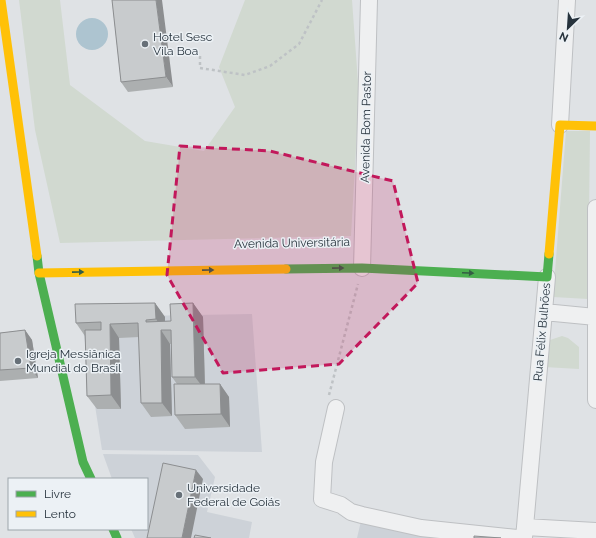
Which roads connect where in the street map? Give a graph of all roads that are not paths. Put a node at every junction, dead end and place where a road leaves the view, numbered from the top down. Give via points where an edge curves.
1 (1, 0) edge
2 (369, 0) edge
3 (567, 0) edge
4 (560, 125) junction
5 (596, 126) edge
6 (596, 208) edge
7 (363, 257) junction
8 (545, 268) junction
9 (39, 273) junction
10 (544, 312) junction
11 (596, 317) edge
12 (596, 376) edge
13 (596, 400) edge
14 (336, 408) road end
15 (91, 478) edge
16 (596, 531) edge
17 (522, 534) edge

1 - 9 street via 41,260
2 - 7 street, Avenida Bom Pastor
3 - 4 street
4 - 5 street
4 - 8 street, Rua Félix Bulhões
6 - 11 street
7 -> 8 street
9 -> 7 street
8 - 10 street, Rua Félix Bulhões
9 - 15 street via 83,462
10 - 11 street
10 - 17 street, Rua Félix Bulhões
11 - 12 street
12 - 13 street
14 - 17 street via 324,462 322,499 351,512 421,528
16 - 17 street

